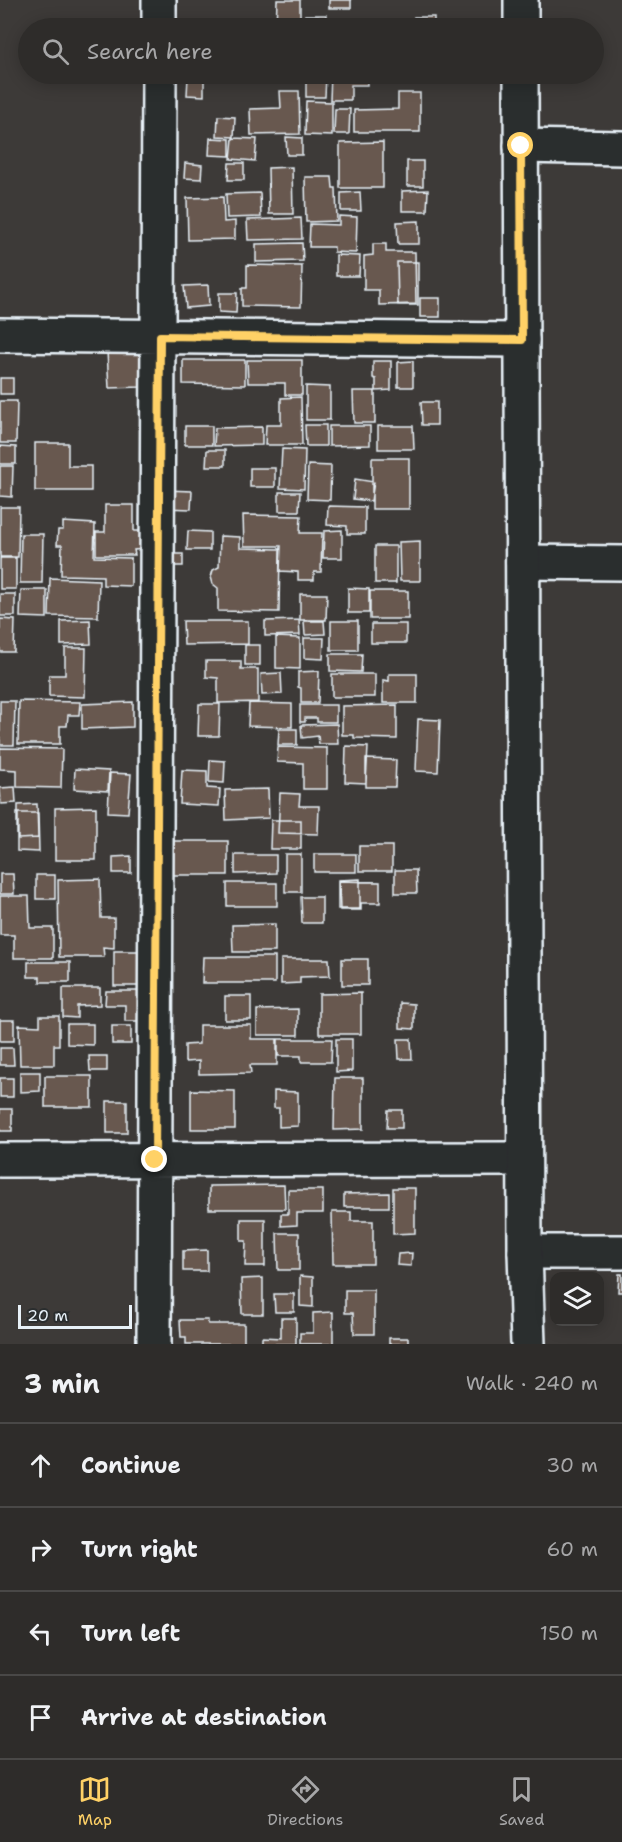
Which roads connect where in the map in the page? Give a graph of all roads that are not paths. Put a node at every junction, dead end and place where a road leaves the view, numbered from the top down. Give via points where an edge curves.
1 (159, 0) edge
2 (520, 0) edge
3 (159, 18) edge
4 (521, 18) edge
5 (159, 84) edge
6 (521, 84) edge
7 (521, 146) junction
8 (622, 148) edge
9 (0, 335) edge
10 (160, 336) junction
11 (522, 340) junction
12 (523, 562) junction
13 (622, 563) edge
14 (524, 1159) junction
15 (0, 1160) edge
16 (155, 1160) junction
17 (525, 1252) junction
18 (622, 1252) edge
19 (154, 1344) edge
20 (528, 1344) edge

1 - 3 street
2 - 4 street
5 - 10 street
6 - 7 street
7 - 8 street
7 - 11 street
9 - 10 street
10 - 11 street
10 - 16 street
11 - 12 street
12 - 13 street
12 - 14 street
14 - 16 street
14 - 17 street
15 - 16 street
16 - 19 street
17 - 18 street
17 - 20 street

